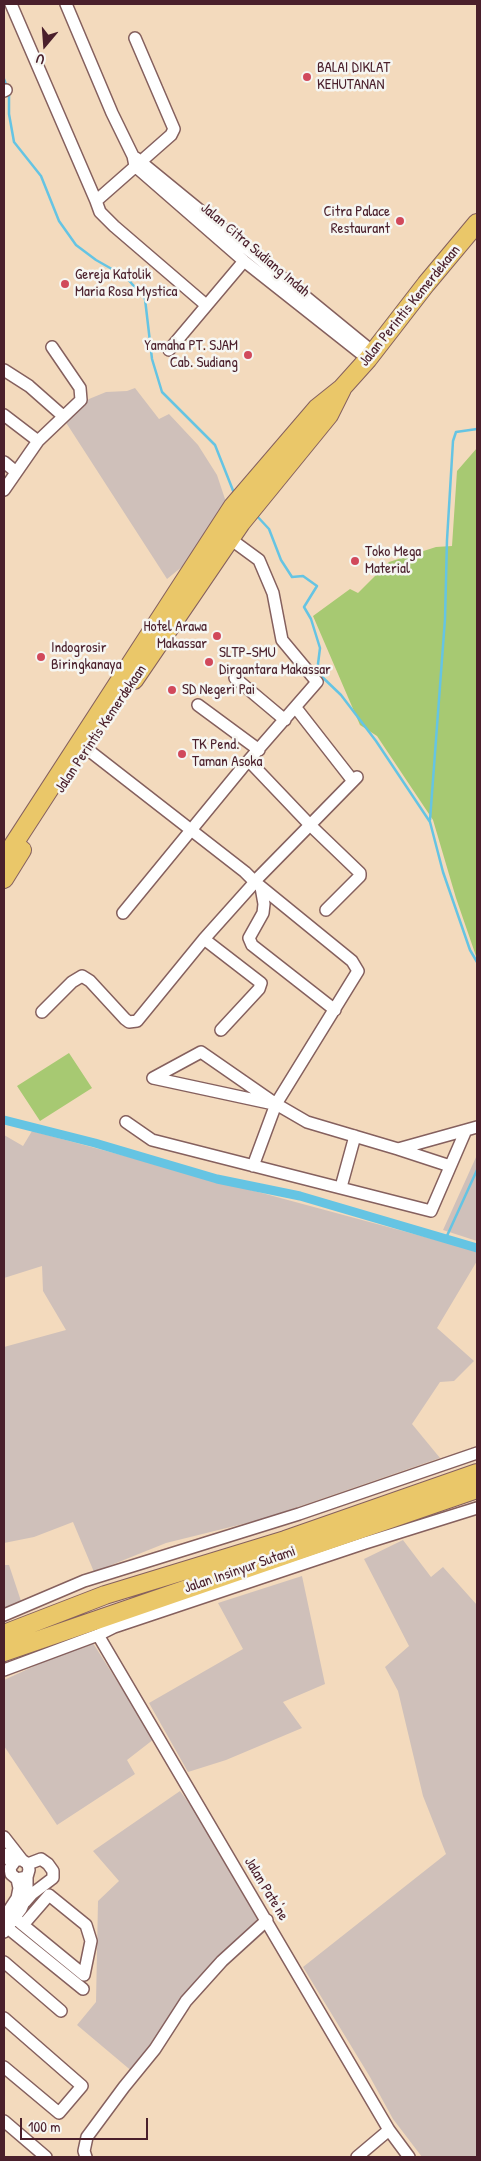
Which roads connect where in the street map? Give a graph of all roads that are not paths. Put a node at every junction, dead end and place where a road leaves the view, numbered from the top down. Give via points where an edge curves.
1 (11, 4) edge
2 (66, 4) edge
3 (135, 38) dead end
4 (136, 161) junction
5 (96, 200) junction
6 (207, 222) junction
7 (477, 223) edge
8 (244, 261) junction
9 (206, 305) junction
10 (52, 347) dead end
11 (169, 350) dead end
12 (371, 355) junction
13 (4, 370) edge
14 (342, 388) junction
15 (4, 415) edge
16 (63, 416) junction
17 (38, 441) junction
18 (4, 462) edge
19 (16, 472) junction
20 (4, 490) edge
21 (229, 538) junction
22 (236, 678) dead end
23 (198, 705) dead end
24 (296, 708) junction
25 (285, 720) junction
26 (88, 749) junction
27 (259, 750) junction
28 (249, 761) junction
29 (310, 825) junction
30 (193, 830) junction
31 (4, 859) edge
32 (4, 879) edge
33 (257, 883) junction
34 (326, 910) dead end
35 (124, 913) dead end
36 (204, 939) junction
37 (335, 1010) junction
38 (42, 1012) dead end
39 (221, 1030) dead end
40 (276, 1104) junction
41 (126, 1122) dead end
42 (472, 1128) edge
43 (355, 1136) junction
44 (398, 1148) junction
45 (253, 1166) junction
46 (450, 1166) junction
47 (341, 1187) junction
48 (477, 1454) edge
49 (477, 1473) edge
50 (477, 1490) edge
51 (477, 1508) edge
52 (4, 1615) edge
53 (4, 1634) edge
54 (98, 1635) junction
55 (4, 1652) edge
56 (4, 1670) edge
57 (4, 1837) edge
58 (4, 1854) edge
59 (21, 1862) junction
60 (22, 1878) junction
61 (25, 1902) junction
62 (267, 1920) junction
63 (9, 1924) edge
64 (4, 1962) edge
65 (83, 1989) dead end
66 (62, 2011) dead end
67 (4, 2018) edge
68 (4, 2067) edge
69 (4, 2121) edge
70 (389, 2130) junction
71 (46, 2157) edge
72 (86, 2157) edge
73 (357, 2157) edge
74 (409, 2157) edge

1 - 5 street
2 - 4 street, Jalan Citra Sudiang Indah
3 - 4 street via 174,129 171,135
4 - 5 street
4 - 6 street, Jalan Citra Sudiang Indah
5 - 9 street via 100,212 114,226
6 - 8 street, Jalan Citra Sudiang Indah
6 - 12 street, Jalan Citra Sudiang Indah
7 - 12 highway, Jalan Perintis Kemerdekaan
8 - 9 street
8 - 12 street, Jalan Citra Sudiang Indah
9 - 11 street
10 - 16 street via 82,394 81,400
12 - 14 highway, Jalan Perintis Kemerdekaan
13 - 16 street via 29,386
14 - 21 highway, Jalan Perintis Kemerdekaan via 329,416
14 - 31 highway, Jalan Perintis Kemerdekaan via 317,408 233,506
15 - 17 street
16 - 17 street
17 - 19 street
18 - 19 street
19 - 20 street
21 - 24 street via 259,560 273,593 282,640 317,679
21 - 26 highway, Jalan Perintis Kemerdekaan
22 - 25 street
23 - 27 street
24 - 25 street
24 - 29 street via 355,779
25 - 27 street
26 - 30 street
26 - 32 highway, Jalan Perintis Kemerdekaan
27 - 28 street
28 - 29 street
28 - 30 street
29 - 33 street
29 - 34 street via 360,872 360,876
30 - 33 street
30 - 35 street
33 - 36 street
33 - 37 street via 264,913 250,938 252,945
33 - 37 street via 356,966 356,975
36 - 38 street via 137,1021 125,1019 82,976
36 - 39 street via 261,983
37 - 40 street
40 - 40 street via 201,1052 153,1078 257,1100
40 - 43 street via 306,1122
40 - 45 street
41 - 45 street via 152,1140
42 - 44 street
42 - 46 street
43 - 44 street
43 - 47 street
44 - 46 street
45 - 47 street
46 - 47 street via 431,1211
48 - 52 street via 315,1509 84,1581
49 - 53 highway, Jalan Insinyur Sutami via 285,1540 104,1595
50 - 55 highway, Jalan Insinyur Sutami
51 - 54 street via 233,1587
54 - 56 street
54 - 62 street, Jalan Pate'ne
57 - 59 street
58 - 59 street
59 - 60 street via 29,1870
59 - 60 street via 10,1868 11,1874
59 - 61 street via 41,1859 53,1871 47,1884
60 - 61 street
60 - 63 street
61 - 63 street
62 - 70 street, Jalan Pate'ne
62 - 72 street via 186,2000 155,2049 87,2137
63 - 63 street via 69,1963 84,1975 91,1941 86,1925 49,1894
63 - 65 street
64 - 66 street
67 - 68 street via 82,2086 58,2113
69 - 71 street
70 - 73 street
70 - 74 street, Jalan Pate'ne

